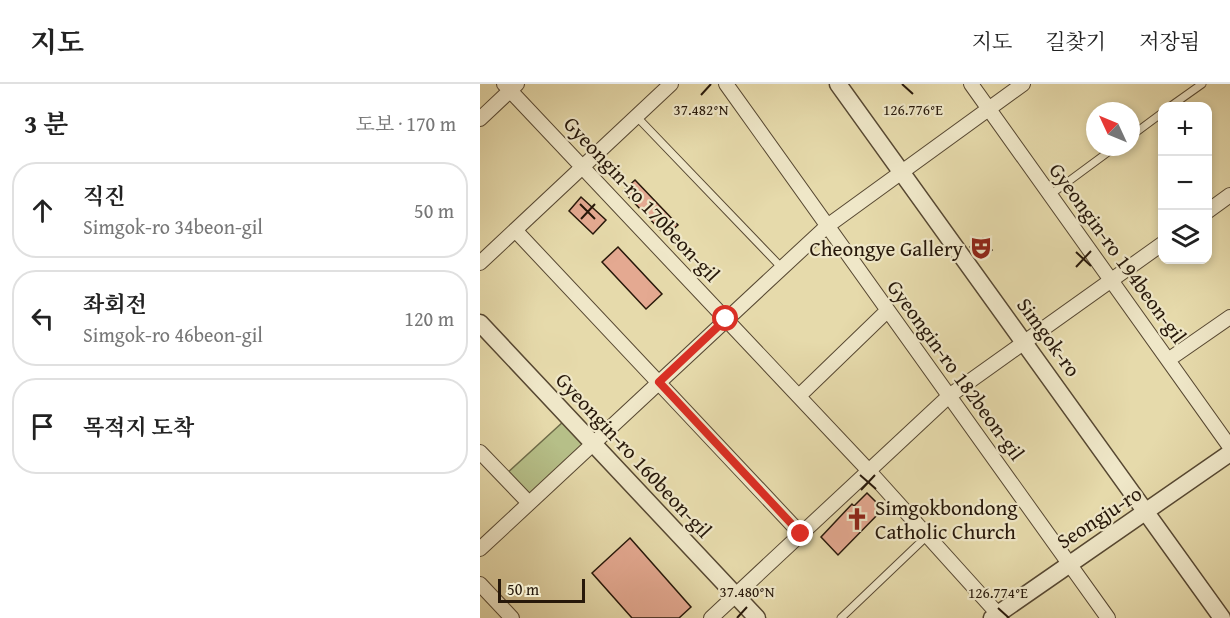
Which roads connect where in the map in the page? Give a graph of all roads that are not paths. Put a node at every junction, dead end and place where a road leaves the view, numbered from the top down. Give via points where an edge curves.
1 (671, 84) edge
2 (726, 84) edge
3 (838, 84) edge
4 (971, 84) edge
5 (1023, 84) edge
6 (1202, 84) edge
7 (510, 86) edge
8 (1177, 102) edge
9 (988, 109) junction
10 (636, 116) junction
11 (1158, 116) edge
12 (480, 119) edge
13 (1140, 129) edge
14 (1103, 156) edge
15 (582, 166) junction
16 (900, 171) junction
17 (1050, 195) junction
18 (1230, 195) edge
19 (1209, 210) edge
20 (826, 227) junction
21 (515, 230) junction
22 (1158, 247) edge
23 (480, 263) edge
24 (782, 268) junction
25 (1111, 280) junction
26 (887, 311) junction
27 (1230, 317) edge
28 (726, 319) junction
29 (480, 323) edge
30 (1024, 342) junction
31 (1168, 360) junction
32 (659, 382) junction
33 (798, 396) junction
34 (949, 396) junction
35 (592, 444) junction
36 (1230, 447) edge
37 (480, 452) edge
38 (1230, 453) edge
39 (869, 471) junction
40 (529, 503) junction
41 (1147, 513) junction
42 (801, 534) junction
43 (927, 536) junction
44 (480, 549) edge
45 (1069, 563) junction
46 (480, 584) edge
47 (735, 595) junction
48 (995, 616) edge
49 (512, 618) edge
50 (711, 618) edge
51 (757, 618) edge
52 (841, 618) edge
53 (1108, 618) edge
54 (1222, 618) edge

1 - 10 street
2 - 20 street, Gyeongin-ro 182beon-gil
3 - 16 street, Simgok-ro
4 - 9 street, Gyeongin-ro 194beon-gil
5 - 9 street
6 - 8 lane
7 - 12 street
7 - 15 street, Gyeongin-ro 170beon-gil
9 - 16 street
9 - 17 street, Gyeongin-ro 194beon-gil
10 - 15 street
10 - 24 lane
11 - 13 lane
14 - 17 lane
15 - 21 street
15 - 28 street, Gyeongin-ro 170beon-gil
16 - 20 street
16 - 30 street, Simgok-ro
17 - 25 street, Gyeongin-ro 194beon-gil
18 - 19 street
20 - 24 street
20 - 26 street, Gyeongin-ro 182beon-gil
21 - 23 street
21 - 32 street
22 - 25 street
24 - 28 street
25 - 30 street
25 - 31 street, Gyeongin-ro 194beon-gil
26 - 33 street
26 - 34 street, Gyeongin-ro 182beon-gil
27 - 31 street
28 - 32 street
28 - 33 street, Gyeongin-ro 170beon-gil
29 - 35 street, Gyeongin-ro 160beon-gil
30 - 34 street
30 - 41 street, Simgok-ro
31 - 36 street, Gyeongin-ro 194beon-gil
32 - 35 street
32 - 42 street
33 - 39 street, Gyeongin-ro 170beon-gil
34 - 39 street
34 - 45 street, Gyeongin-ro 182beon-gil
35 - 40 street
35 - 47 street, Gyeongin-ro 160beon-gil
37 - 40 street
38 - 41 street, Seongju-ro
39 - 42 street
39 - 43 street, Gyeongin-ro 170beon-gil
40 - 44 street
41 - 45 street, Seongju-ro
41 - 54 street, Simgok-ro
42 - 47 street
43 - 48 street, Gyeongin-ro 170beon-gil
43 - 52 lane
45 - 48 street, Seongju-ro
45 - 53 street, Gyeongin-ro 182beon-gil
46 - 49 street
47 - 50 street
47 - 51 street, Gyeongin-ro 160beon-gil

